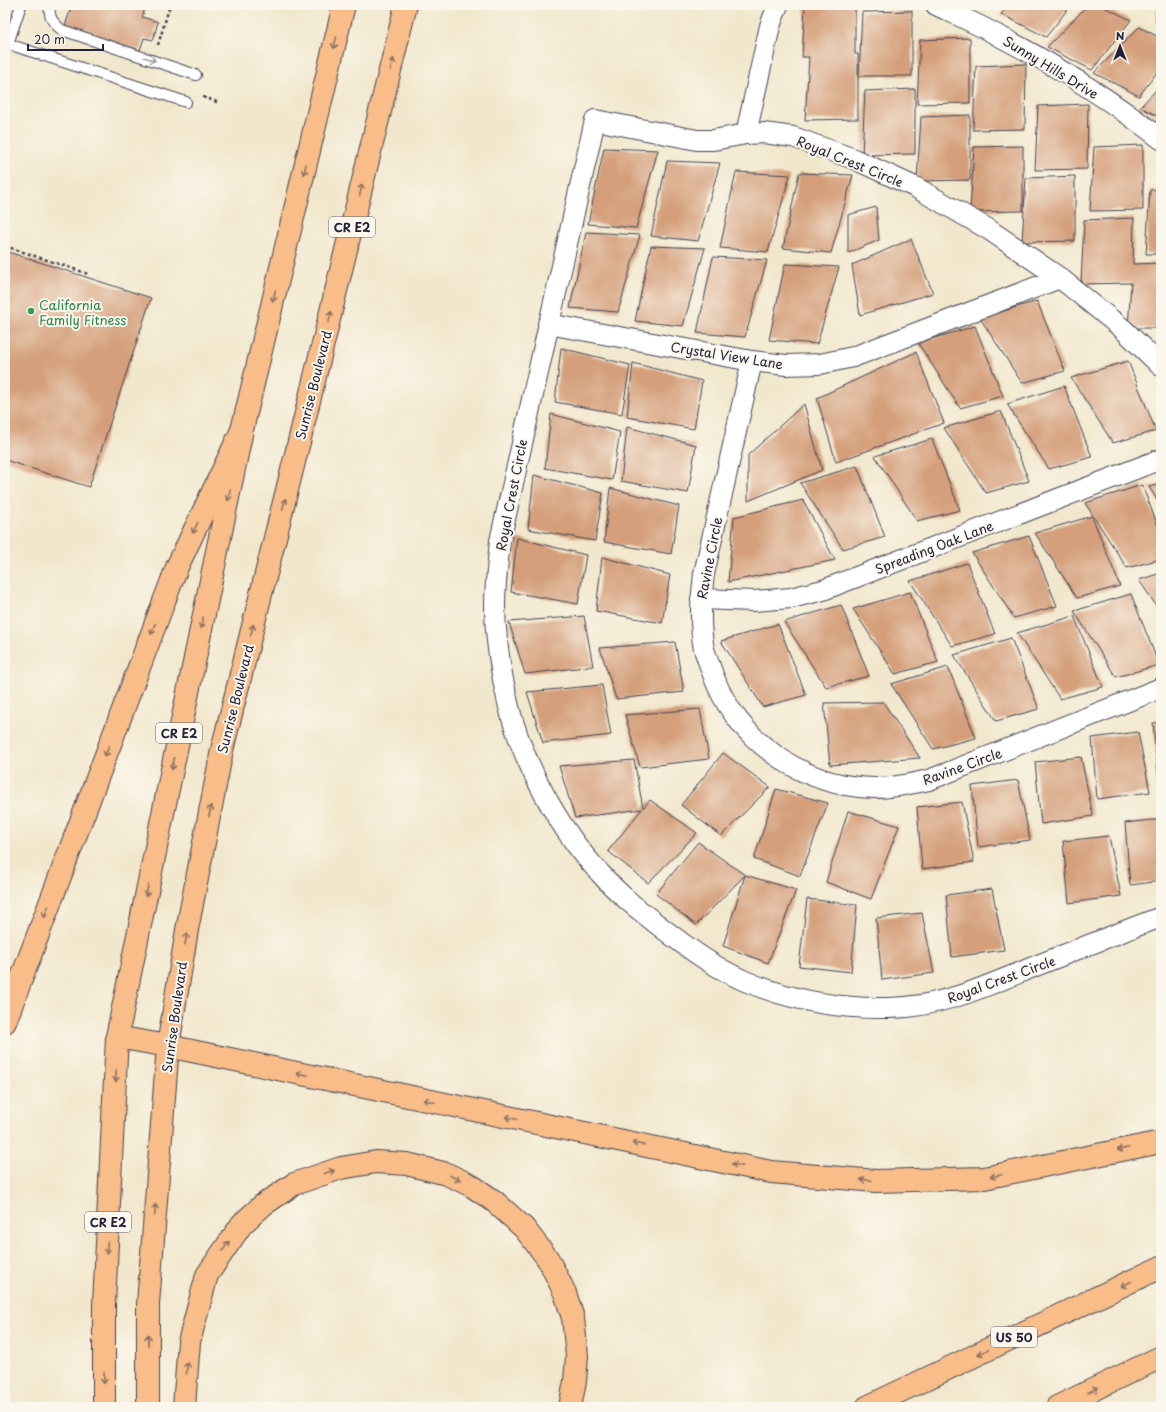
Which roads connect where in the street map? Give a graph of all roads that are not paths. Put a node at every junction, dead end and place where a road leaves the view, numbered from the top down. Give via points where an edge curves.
1 (21, 5) edge
2 (50, 5) edge
3 (344, 5) edge
4 (406, 5) edge
5 (778, 5) edge
6 (936, 5) edge
7 (7, 43) edge
8 (196, 75) dead end
9 (186, 102) dead end
10 (746, 134) junction
11 (1161, 139) edge
12 (1060, 278) junction
13 (548, 324) junction
14 (752, 361) junction
15 (1161, 366) edge
16 (242, 430) junction
17 (1161, 459) edge
18 (701, 599) junction
19 (1161, 688) edge
20 (1161, 917) edge
21 (5, 1022) edge
22 (117, 1037) junction
23 (168, 1046) junction
24 (1161, 1142) edge
25 (1161, 1267) edge
26 (1161, 1357) edge
27 (104, 1407) edge
28 (148, 1407) edge
29 (184, 1407) edge
30 (570, 1407) edge
31 (867, 1407) edge
32 (1058, 1407) edge

1 - 7 lane
2 -> 8 lane via 52,22 62,30
3 -> 16 main road, CR E2
23 -> 4 main road, Sunrise Boulevard / CR E2 via 187,930 222,750
5 - 10 street via 770,26
6 - 11 street, Sunny Hills Drive via 999,36 1074,79
7 - 9 lane
10 - 12 street, Royal Crest Circle via 764,133 793,137 915,188 988,228
10 - 13 street, Royal Crest Circle via 697,140 595,120
12 - 14 street, Crystal View Lane via 853,357 820,364 786,365
12 - 15 street, Royal Crest Circle via 1123,329
13 - 14 street, Crystal View Lane
13 - 20 street, Royal Crest Circle via 500,541 495,604 498,653 509,708 525,755 553,811 577,846 620,894 684,946 744,981 815,1003 838,1006 890,1008 936,1003 972,992
14 - 18 street, Ravine Circle via 704,574
16 -> 21 main road via 177,567
16 -> 22 main road, CR E2
17 - 18 street, Spreading Oak Lane via 823,590 791,598 754,602
18 - 19 street, Ravine Circle via 704,650 716,685 735,716 757,742 779,759 809,774 841,784 875,788 929,780
22 - 23 main road
22 -> 27 main road, CR E2 via 104,1305
24 -> 23 main road via 984,1178 876,1181 771,1172
28 -> 23 main road, Sunrise Boulevard / CR E2 via 148,1304
25 -> 31 main road, US 50
32 -> 26 main road
29 -> 30 main road via 189,1342 207,1275 242,1224 263,1205 294,1184 341,1168 376,1162 407,1164 447,1174 494,1200 524,1228 548,1259 573,1318 577,1356

